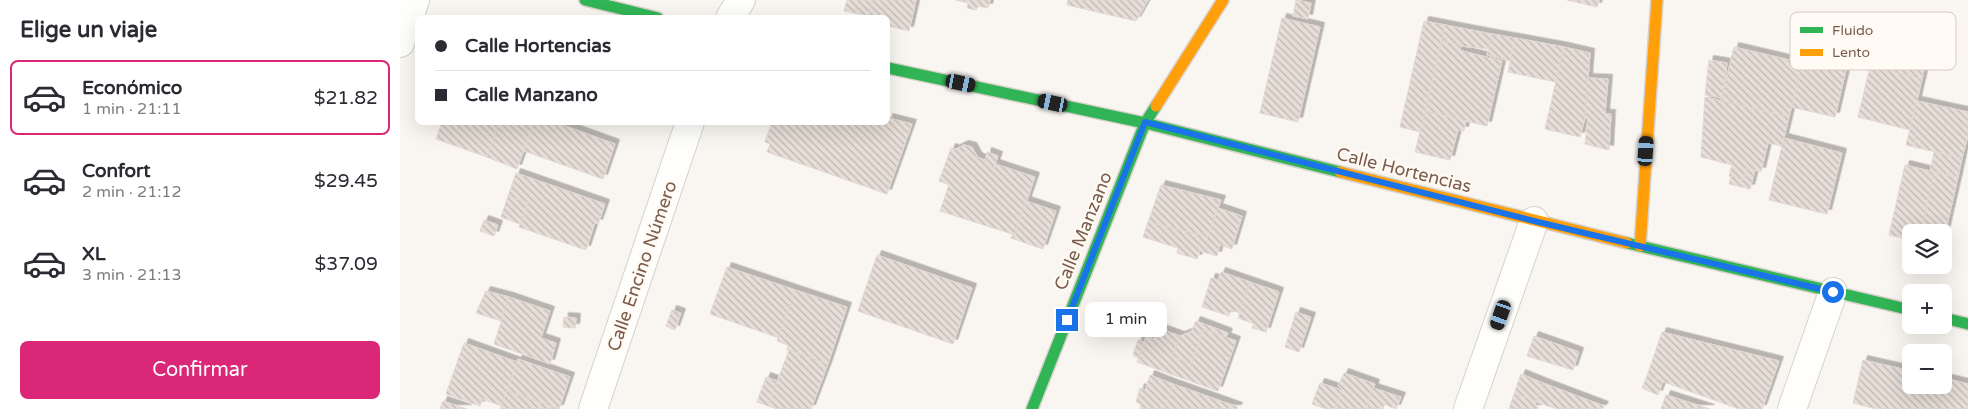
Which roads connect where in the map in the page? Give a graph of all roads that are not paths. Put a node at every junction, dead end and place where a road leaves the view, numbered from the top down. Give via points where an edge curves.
1 (415, 0) edge
2 (585, 0) edge
3 (741, 0) edge
4 (1223, 0) edge
5 (1657, 0) edge
6 (646, 15) edge
7 (732, 15) edge
8 (400, 43) edge
9 (890, 68) edge
10 (1145, 122) junction
11 (689, 125) edge
12 (1534, 221) junction
13 (1640, 246) junction
14 (1833, 292) junction
15 (1902, 308) edge
16 (1952, 320) edge
17 (1968, 324) edge
18 (593, 409) edge
19 (1032, 409) edge
20 (1468, 409) edge
21 (1792, 409) edge

1 - 8 street
2 - 6 street
3 - 7 street
4 - 10 street, Calle Manzano
5 - 13 street
9 - 10 street, Calle Hortencias
10 - 12 street, Calle Hortencias
10 - 19 street, Calle Manzano
11 - 18 street, Calle Encino Número
12 - 13 street, Calle Hortencias
12 - 20 street
13 - 14 street, Calle Hortencias
14 - 15 street, Calle Hortencias
14 - 21 street
16 - 17 street

